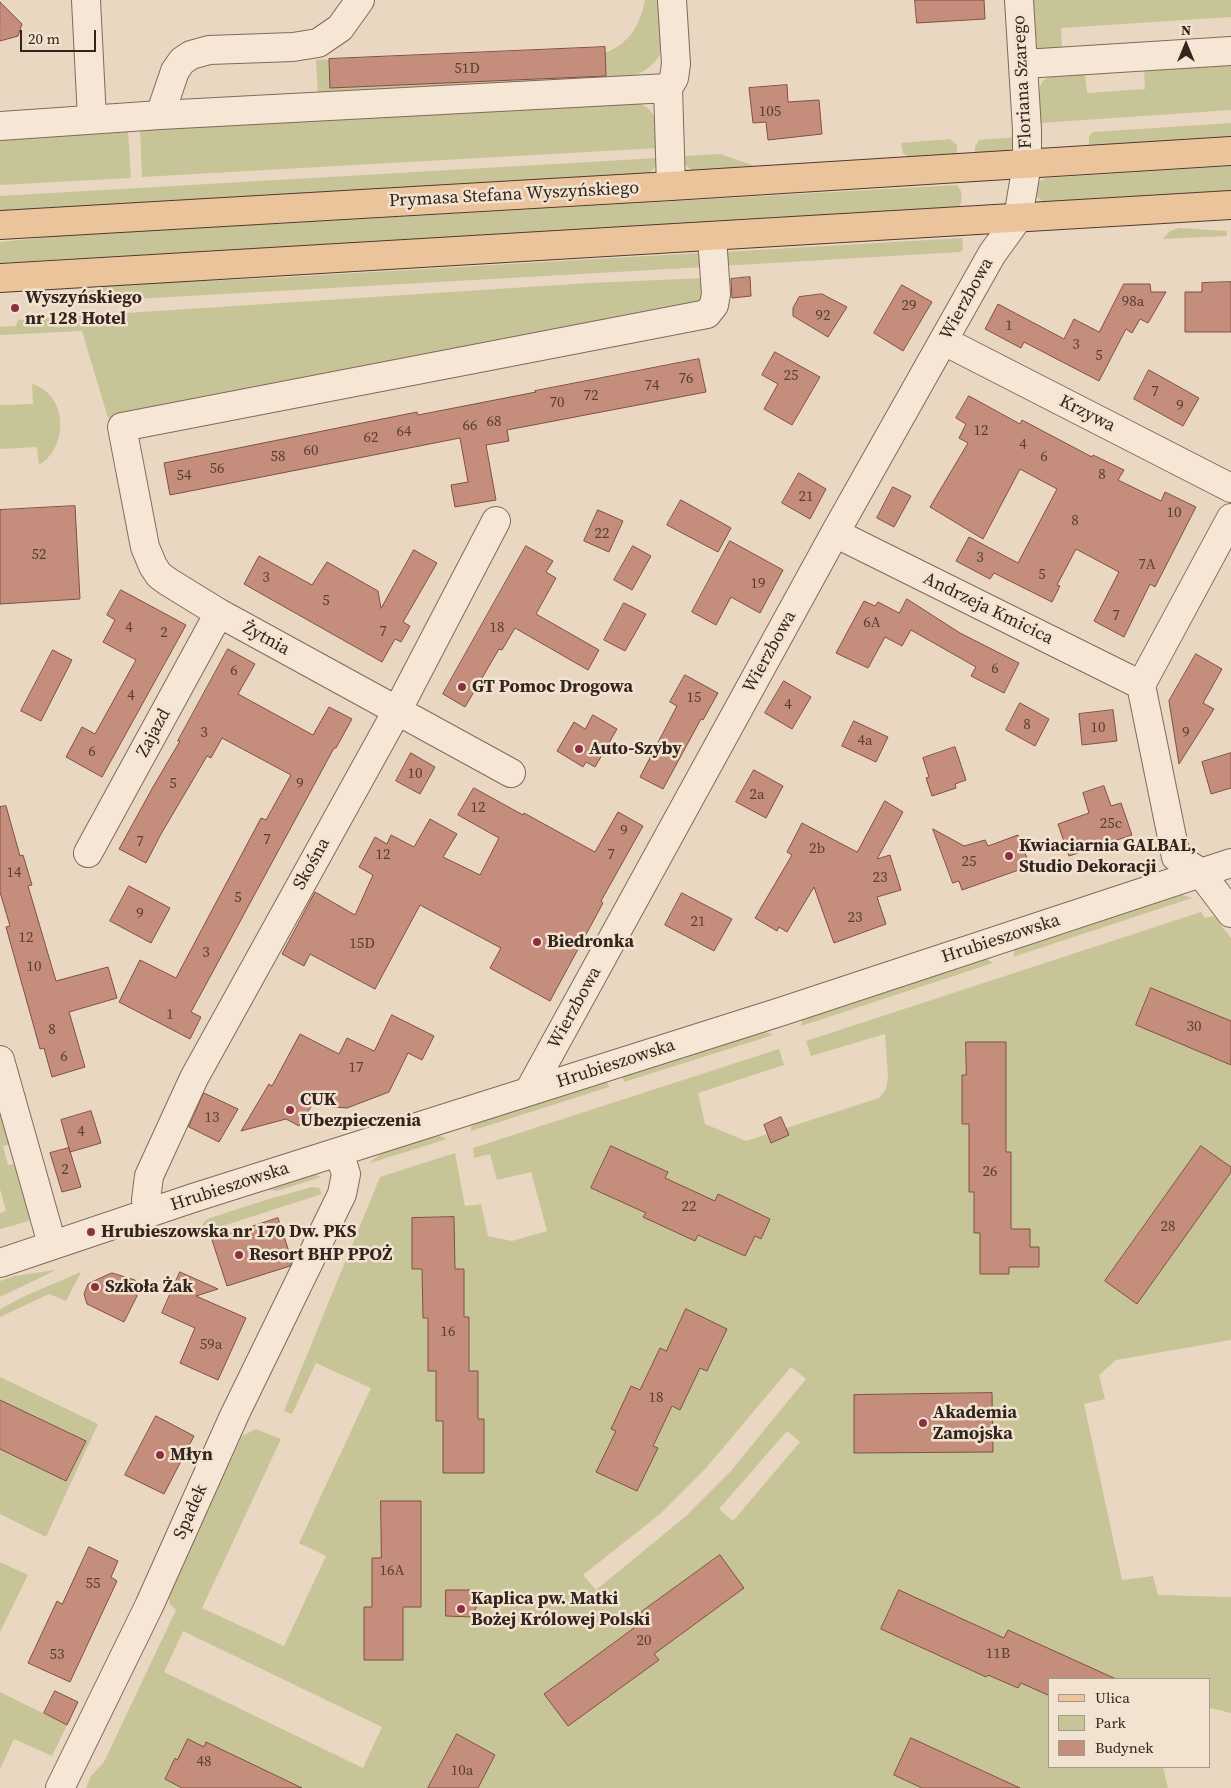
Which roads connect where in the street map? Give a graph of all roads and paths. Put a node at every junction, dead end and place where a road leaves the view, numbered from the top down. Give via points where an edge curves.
1 (86, 0) edge
2 (360, 0) edge
3 (672, 0) edge
4 (1019, 0) edge
5 (1231, 51) edge
6 (1024, 64) junction
7 (668, 88) junction
8 (160, 114) junction
9 (92, 119) junction
10 (0, 126) edge
11 (1231, 151) edge
12 (1027, 164) junction
13 (671, 186) junction
14 (1231, 205) edge
15 (1018, 218) junction
16 (0, 225) edge
17 (712, 237) junction
18 (0, 278) edge
19 (944, 341) junction
20 (1231, 488) edge
21 (1231, 518) edge
22 (496, 521) dead end
23 (835, 534) junction
24 (219, 613) junction
25 (1141, 685) junction
26 (396, 711) junction
27 (511, 773) dead end
28 (88, 853) dead end
29 (1231, 863) edge
30 (1200, 872) junction
31 (1231, 913) edge
32 (0, 1060) edge
33 (529, 1091) junction
34 (339, 1152) junction
35 (150, 1212) junction
36 (52, 1244) junction
37 (0, 1263) edge
38 (60, 1788) edge

1 - 9 street
2 - 8 street via 340,28 318,43 209,50 191,55 175,71
3 - 7 street via 676,64 674,78
4 - 6 street, Floriana Szarego
5 - 6 street
6 - 12 street, Floriana Szarego
7 - 8 street
7 - 13 street
8 - 9 street
9 - 10 street
11 - 12 main road, Prymasa Stefana Wyszyńskiego
12 - 13 main road, Prymasa Stefana Wyszyńskiego
12 - 15 street
13 - 16 main road, Prymasa Stefana Wyszyńskiego
14 - 15 main road
15 - 17 main road
15 - 19 street, Wierzbowa via 992,254
17 - 18 main road
17 - 24 street, Żytnia via 716,294 714,305 707,314 122,426 145,547 153,566 167,582
19 - 20 street, Krzywa
19 - 23 street, Wierzbowa
21 - 25 street
22 - 26 street, Skośna
23 - 25 street, Andrzeja Kmicica
23 - 33 street, Wierzbowa
24 - 26 street, Żytnia
24 - 28 street, Zajazd
25 - 30 street via 1176,857
26 - 27 street, Żytnia
26 - 35 street, Skośna via 194,1078 149,1176 146,1200
29 - 30 street, Hrubieszowska
30 - 31 street
30 - 33 street, Hrubieszowska via 784,1011
32 - 36 street
33 - 34 street, Hrubieszowska
34 - 35 street, Hrubieszowska
34 - 38 street, Spadek via 346,1174 342,1194
35 - 36 street, Hrubieszowska
36 - 37 street, Hrubieszowska

